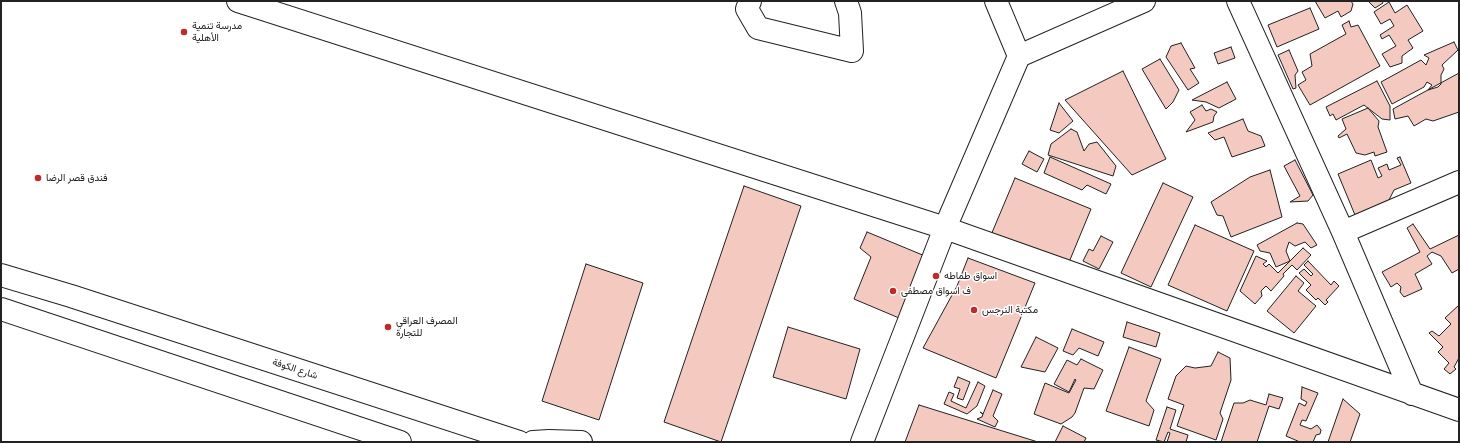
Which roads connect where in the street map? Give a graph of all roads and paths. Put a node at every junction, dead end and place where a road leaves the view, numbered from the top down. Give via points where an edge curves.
1 (238, 1) edge
2 (750, 1) edge
3 (846, 1) edge
4 (996, 1) edge
5 (1144, 1) edge
6 (1238, 1) edge
7 (1019, 56) junction
8 (1459, 182) edge
9 (945, 228) junction
10 (1343, 232) junction
11 (1, 275) edge
12 (1, 309) edge
13 (1, 315) edge
14 (53, 326) junction
15 (1412, 394) junction
16 (1459, 410) edge
17 (400, 442) edge
18 (519, 442) edge
19 (533, 442) edge
20 (581, 442) edge
21 (862, 442) edge

1 - 9 main road
2 - 3 main road via 747,9 758,28 852,51 850,13
4 - 7 main road
5 - 7 main road
6 - 10 main road
7 - 9 main road
8 - 10 main road
9 - 15 main road
9 - 21 main road
10 - 15 main road
11 - 18 main road, شارع الكوفة
12 - 14 main road
13 - 14 main road
14 - 17 main road
15 - 16 main road
19 - 20 main road

